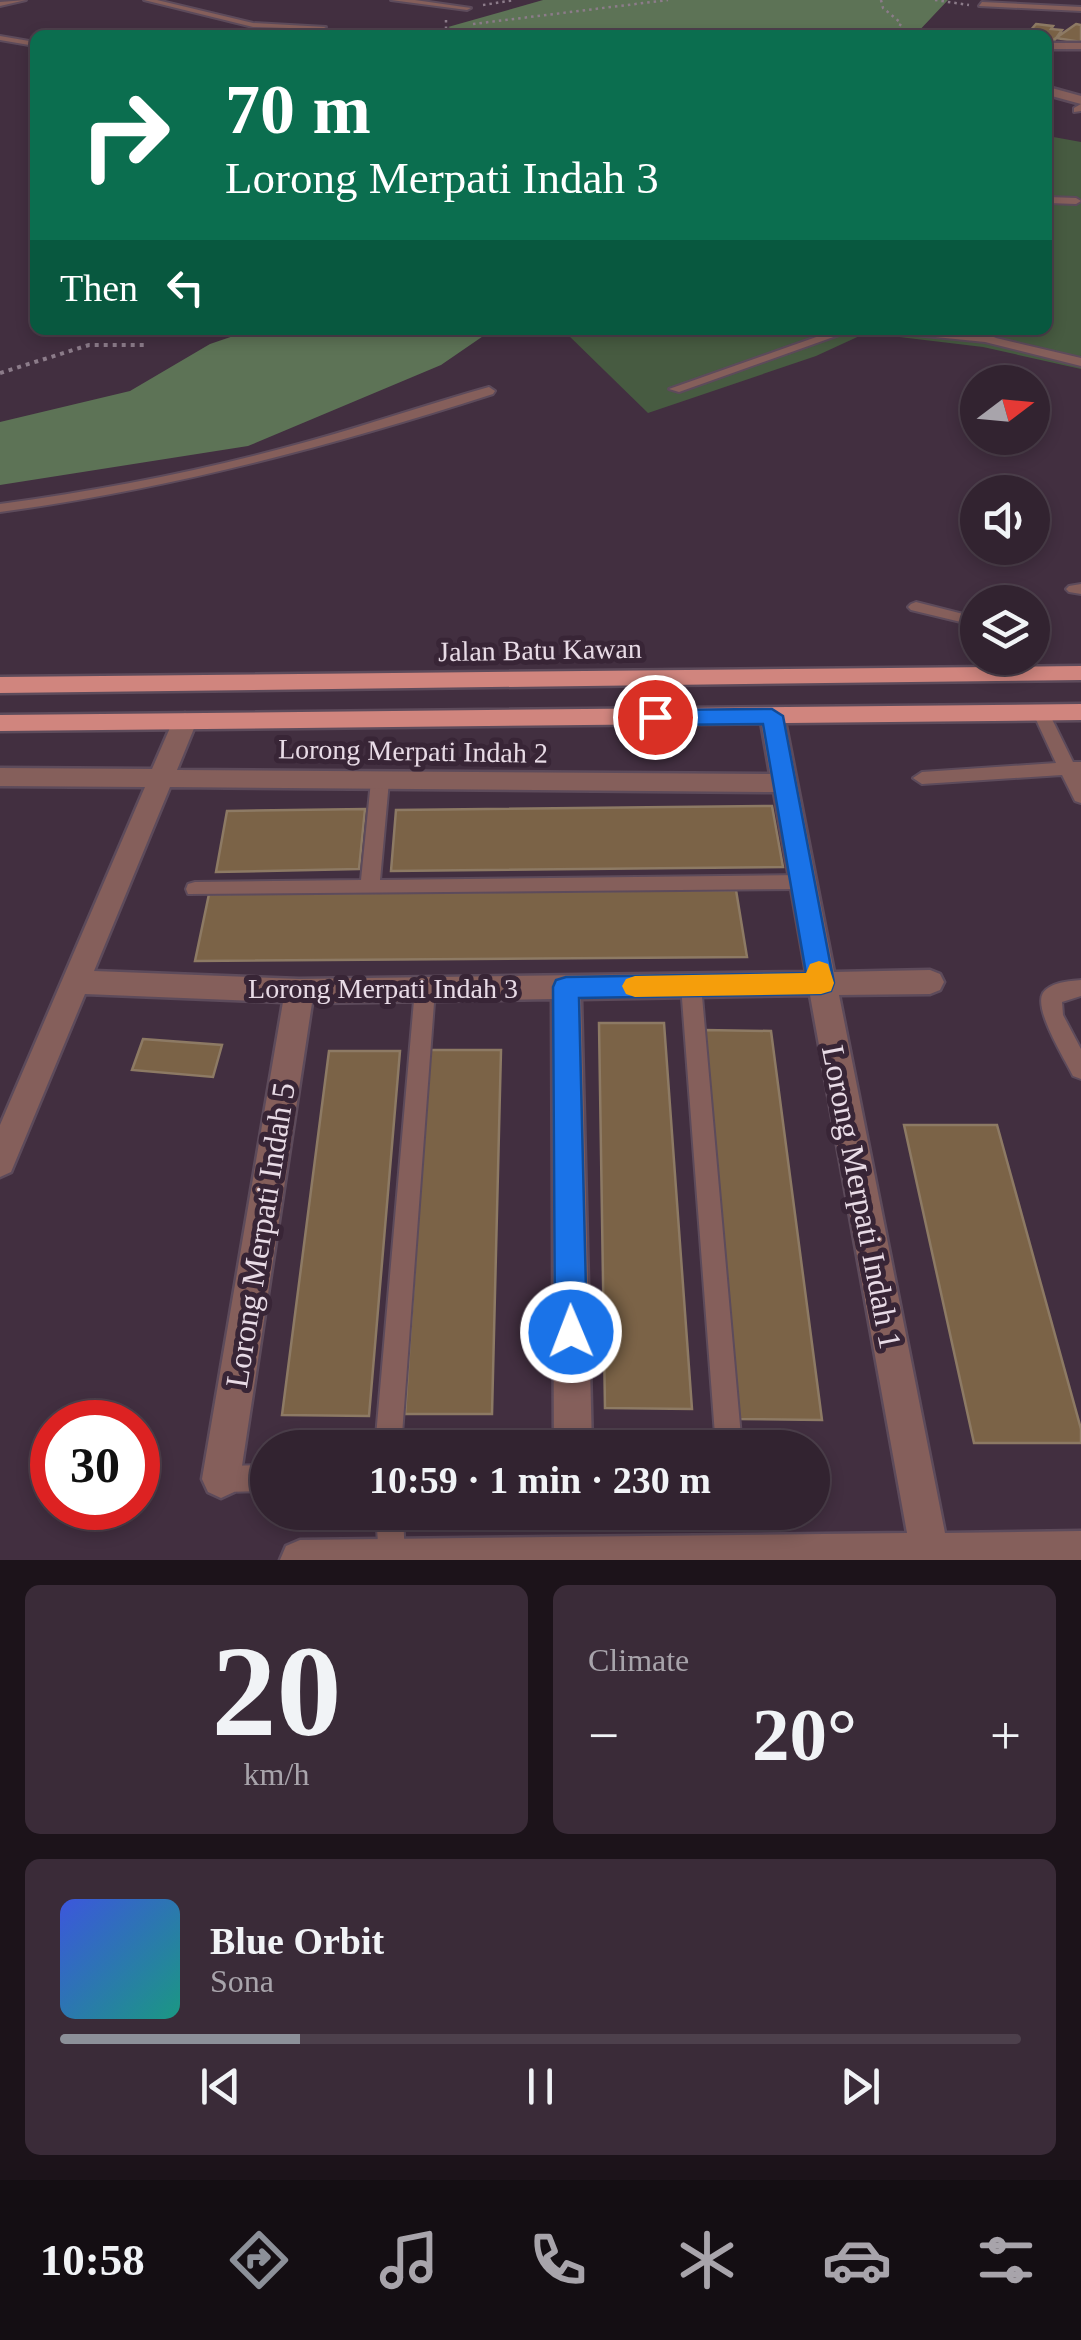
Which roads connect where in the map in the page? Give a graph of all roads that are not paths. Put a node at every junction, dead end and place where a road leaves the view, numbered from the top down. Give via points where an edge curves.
1 (22, 0) edge
2 (148, 0) edge
3 (395, 0) edge
4 (0, 4) edge
5 (982, 4) road end
6 (466, 8) dead end
7 (1081, 10) edge
8 (322, 27) dead end
9 (0, 38) edge
10 (30, 43) edge
11 (1052, 46) edge
12 (1081, 46) edge
13 (1052, 94) edge
14 (1080, 106) edge
15 (1052, 200) edge
16 (1076, 202) dead end
17 (832, 335) edge
18 (941, 335) edge
19 (978, 335) edge
20 (992, 342) junction
21 (1081, 362) edge
22 (675, 389) dead end
23 (488, 391) dead end
24 (0, 508) edge
25 (916, 606) dead end
26 (960, 617) edge
27 (960, 667) edge
28 (1050, 670) edge
29 (1081, 673) edge
30 (0, 685) edge
31 (1081, 712) edge
32 (1041, 713) junction
33 (772, 716) junction
34 (186, 721) junction
35 (0, 724) edge
36 (1073, 768) edge
37 (0, 777) edge
38 (163, 777) junction
39 (922, 778) dead end
40 (380, 781) junction
41 (784, 784) junction
42 (1081, 797) edge
43 (802, 882) junction
44 (370, 887) junction
45 (195, 889) dead end
46 (76, 982) junction
47 (930, 982) dead end
48 (821, 983) junction
49 (691, 986) junction
50 (566, 987) junction
51 (1081, 988) edge
52 (425, 990) junction
53 (299, 991) junction
54 (1081, 1070) edge
55 (0, 1162) edge
56 (389, 1430) edge
57 (573, 1430) edge
58 (728, 1430) edge
59 (222, 1478) joint
60 (250, 1478) edge
61 (390, 1530) edge
62 (1081, 1551) edge
63 (930, 1556) edge
64 (738, 1557) edge
65 (392, 1558) junction
66 (570, 1558) edge
67 (300, 1560) edge

1 - 4 lane
2 - 8 lane via 253,25
3 - 6 lane
5 - 7 lane
9 - 10 lane
11 - 12 street
13 - 14 street
15 - 16 lane
17 - 22 lane
18 - 20 lane
19 - 20 lane
20 - 21 lane
23 - 24 lane via 264,460
25 - 26 lane
27 - 30 main road, Jalan Batu Kawan
28 - 29 main road, Jalan Batu Kawan
31 - 32 main road
32 - 33 main road
32 - 36 lane
33 - 34 main road
33 - 41 street, Lorong Merpati Indah 1
34 - 35 main road
34 - 38 street
36 - 39 lane
36 - 42 lane
37 - 38 street, Lorong Merpati Indah 2
38 - 40 street, Lorong Merpati Indah 2
38 - 46 street
40 - 41 street, Lorong Merpati Indah 2
40 - 44 lane
41 - 43 street, Lorong Merpati Indah 1
43 - 44 lane
43 - 48 street, Lorong Merpati Indah 1
44 - 45 lane
46 - 53 street, Lorong Merpati Indah 3
46 - 55 street
47 - 48 street, Lorong Merpati Indah 3
48 - 49 street, Lorong Merpati Indah 3
48 - 63 street, Lorong Merpati Indah 1
49 - 50 street, Lorong Merpati Indah 3
49 - 58 lane
50 - 52 street, Lorong Merpati Indah 3
50 - 57 street
51 - 54 lane via 1052,998 1053,1015
52 - 53 street, Lorong Merpati Indah 3
52 - 56 lane
53 - 59 street, Lorong Merpati Indah 5
59 - 60 lane
61 - 65 lane
62 - 63 street
63 - 64 street
64 - 66 street
65 - 66 street
65 - 67 street

